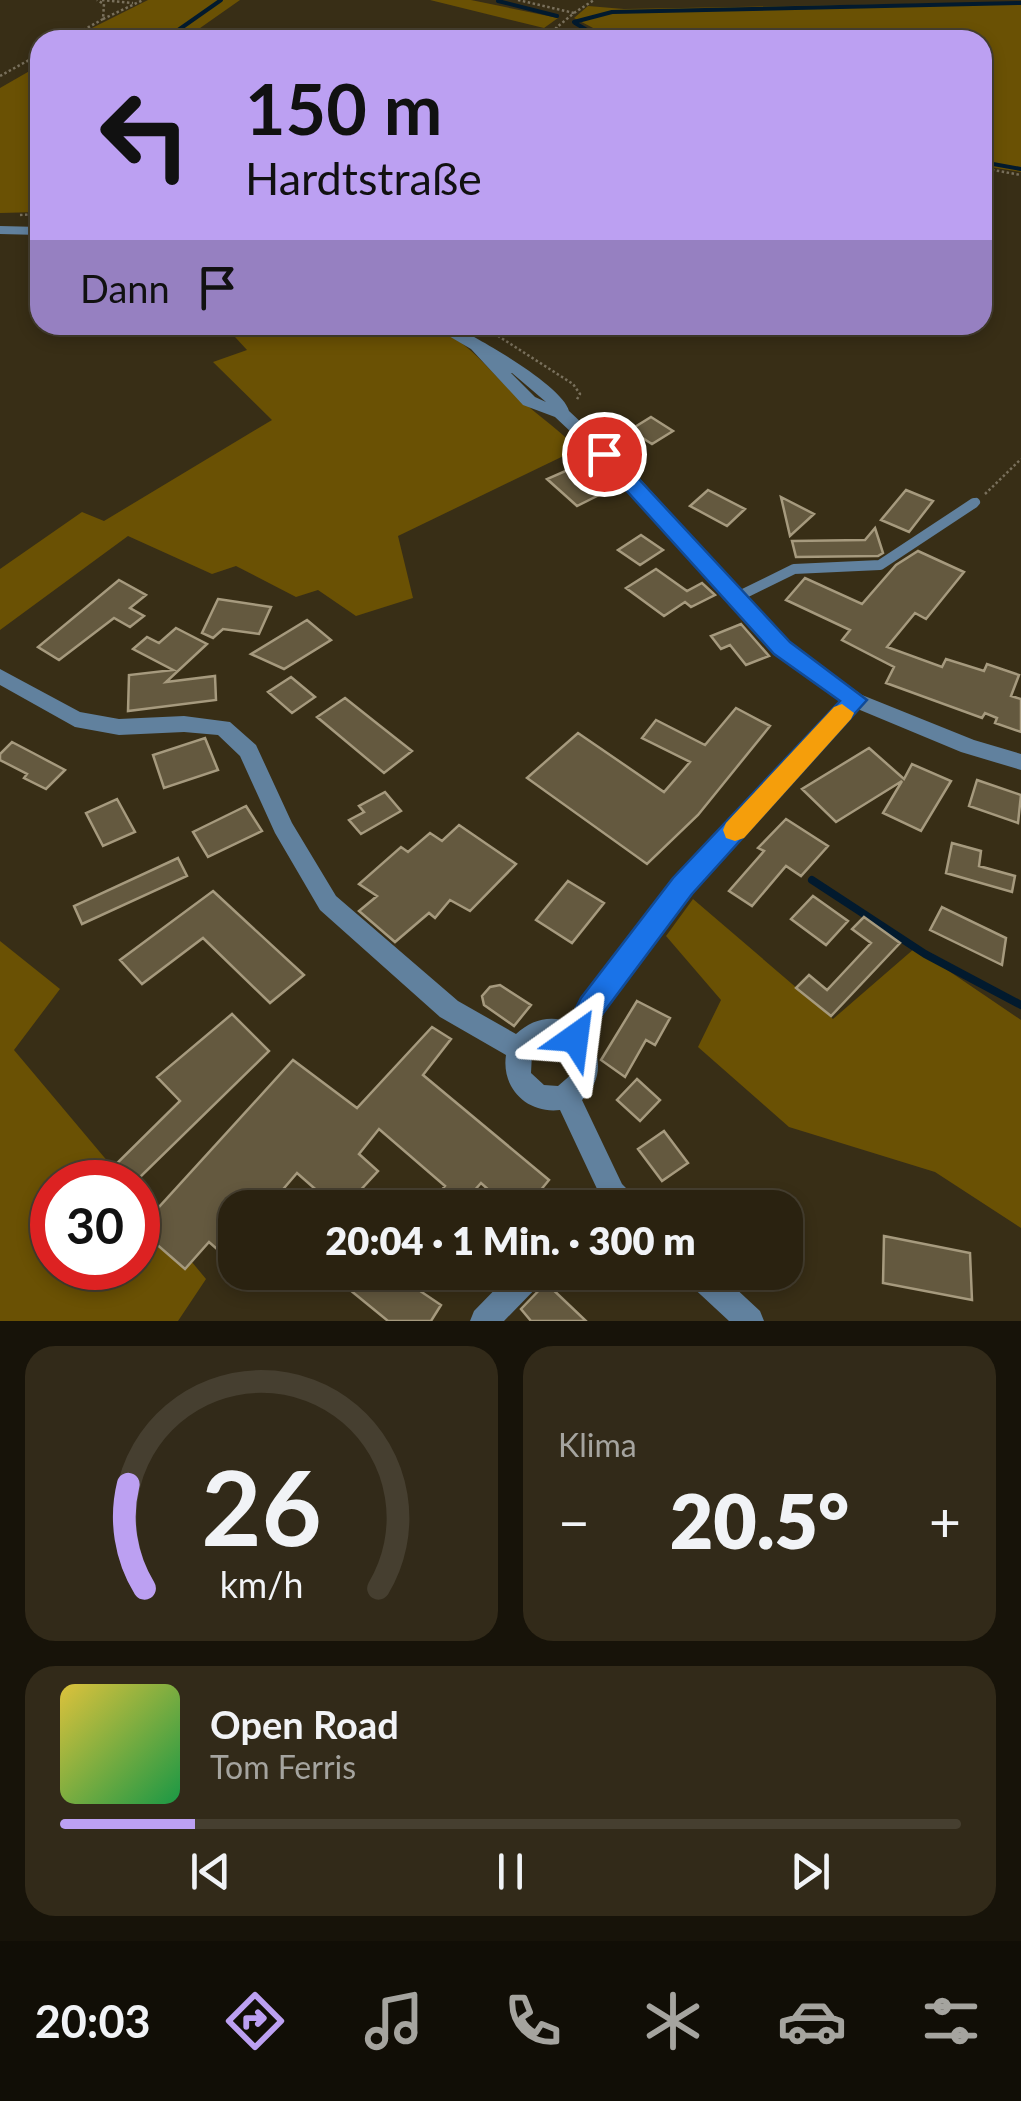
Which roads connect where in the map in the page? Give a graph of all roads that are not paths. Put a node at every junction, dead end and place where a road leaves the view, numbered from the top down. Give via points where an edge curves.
1 (0, 230) edge
2 (30, 231) edge
3 (455, 335) edge
4 (976, 502) road end
5 (737, 597) junction
6 (0, 676) edge
7 (855, 700) junction
8 (1021, 762) edge
9 (575, 1038) junction
10 (518, 1049) junction
11 (566, 1095) junction
12 (606, 1190) edge
13 (514, 1290) edge
14 (716, 1290) edge
15 (484, 1321) edge
16 (750, 1321) edge

1 - 2 street
3 - 5 street via 479,349 528,401 561,413
4 - 5 lane via 880,565 794,569
5 - 7 street via 782,648
6 - 10 street via 74,719 119,727 223,728 248,751 328,903 449,1010
7 - 8 street
7 - 9 street via 683,886
9 - 10 street via 550,1030
9 - 11 street via 588,1069
10 - 11 street via 516,1071 530,1090
11 - 12 street
13 - 15 street
14 - 16 street

